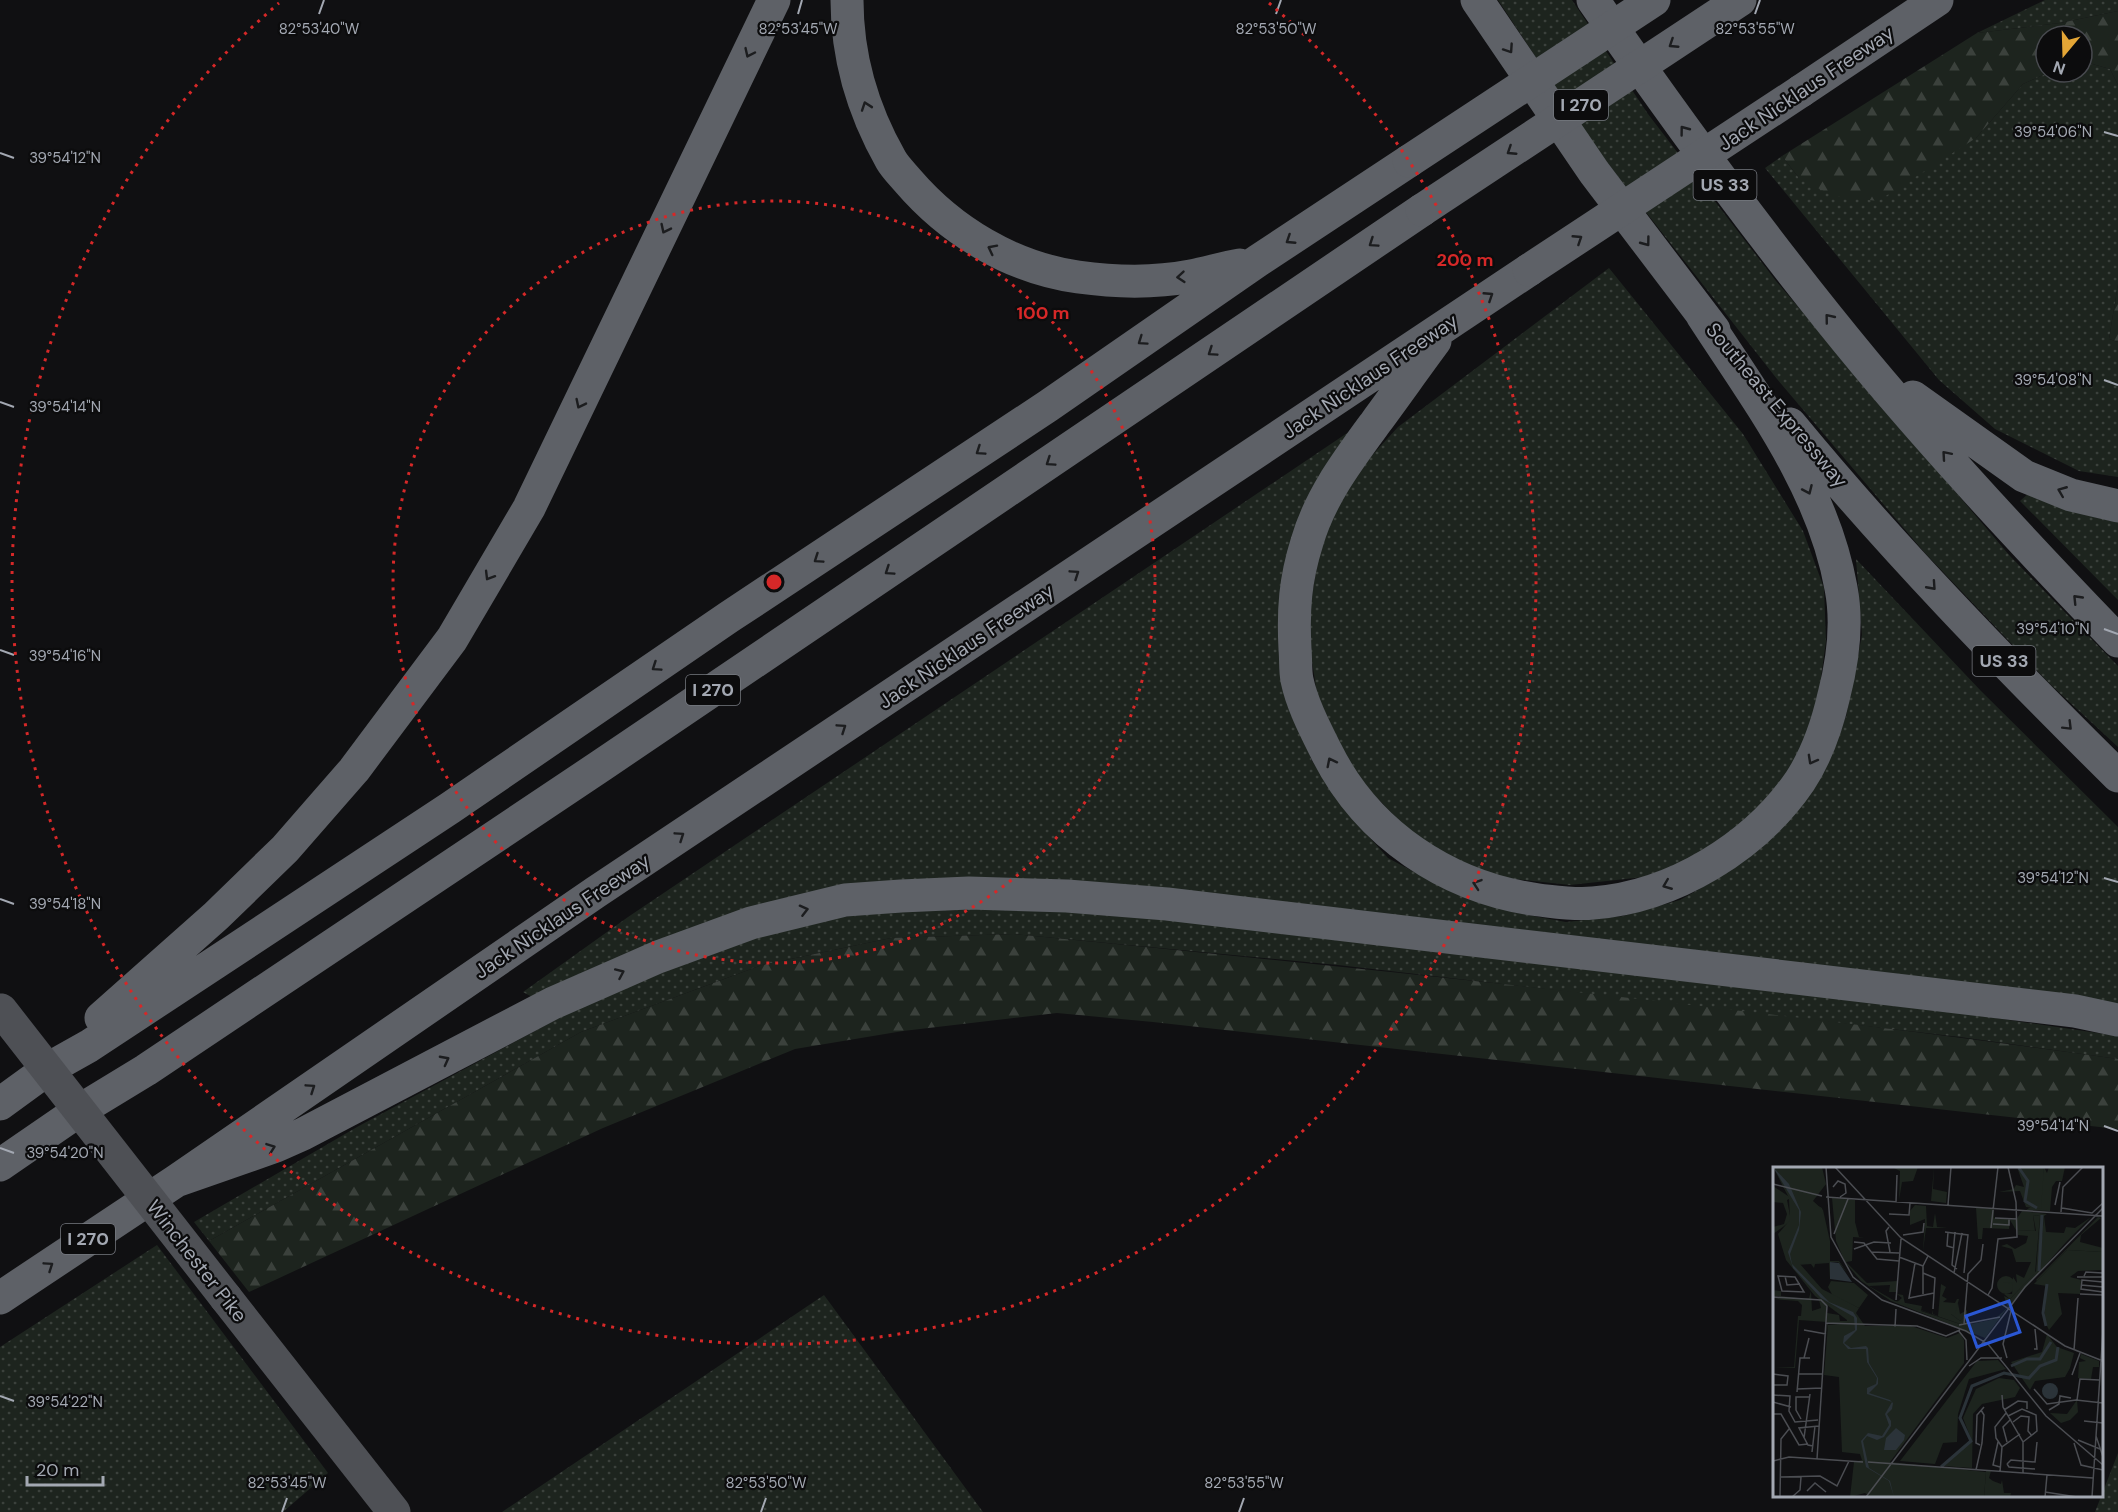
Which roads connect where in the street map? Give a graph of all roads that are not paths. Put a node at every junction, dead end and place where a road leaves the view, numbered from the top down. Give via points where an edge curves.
1 (774, 0) edge
2 (847, 0) edge
3 (1477, 0) edge
4 (1593, 0) edge
5 (1654, 0) edge
6 (1740, 0) edge
7 (1937, 0) edge
8 (1259, 260) junction
9 (1702, 315) junction
10 (1449, 322) junction
11 (1865, 363) junction
12 (2118, 507) edge
13 (2118, 641) edge
14 (2118, 776) edge
15 (1, 1010) edge
16 (2118, 1020) edge
17 (48, 1069) junction
18 (0, 1104) edge
19 (0, 1165) edge
20 (176, 1181) junction
21 (0, 1298) edge
22 (394, 1512) edge

1 -> 17 highway via 529,508 452,639 354,770 285,849
8 -> 2 highway via 1189,277 1127,281 1076,277 989,249 947,219 892,162 870,118 853,69
3 -> 9 highway, Southeast Expressway / US 33 via 1594,172
11 -> 4 highway, US 33 via 1666,106
5 -> 8 highway, bridge
6 -> 19 highway, I 270, bridge via 1422,210 573,785
10 -> 7 highway, Jack Nicklaus Freeway / I 270, bridge
8 -> 17 highway via 450,808
9 -> 10 highway via 1793,457 1830,542 1842,591 1844,649 1821,743 1801,780 1780,807 1754,832 1696,872 1663,887 1593,903 1511,896 1456,877 1410,851 1368,815 1338,775 1314,727 1297,680 1295,586 1322,502
9 -> 14 highway, Southeast Expressway / US 33 via 1862,508 1955,611
20 -> 10 highway, Jack Nicklaus Freeway / I 270 via 596,892
12 -> 11 highway via 2071,495 2024,476
13 -> 11 highway, US 33
15 - 22 main road, Winchester Pike, bridge
20 -> 16 highway via 303,1134 553,1003 658,957 752,923 845,900 969,893 1167,904 2075,1011
17 - 18 highway
21 -> 20 highway, Jack Nicklaus Freeway / I 270

